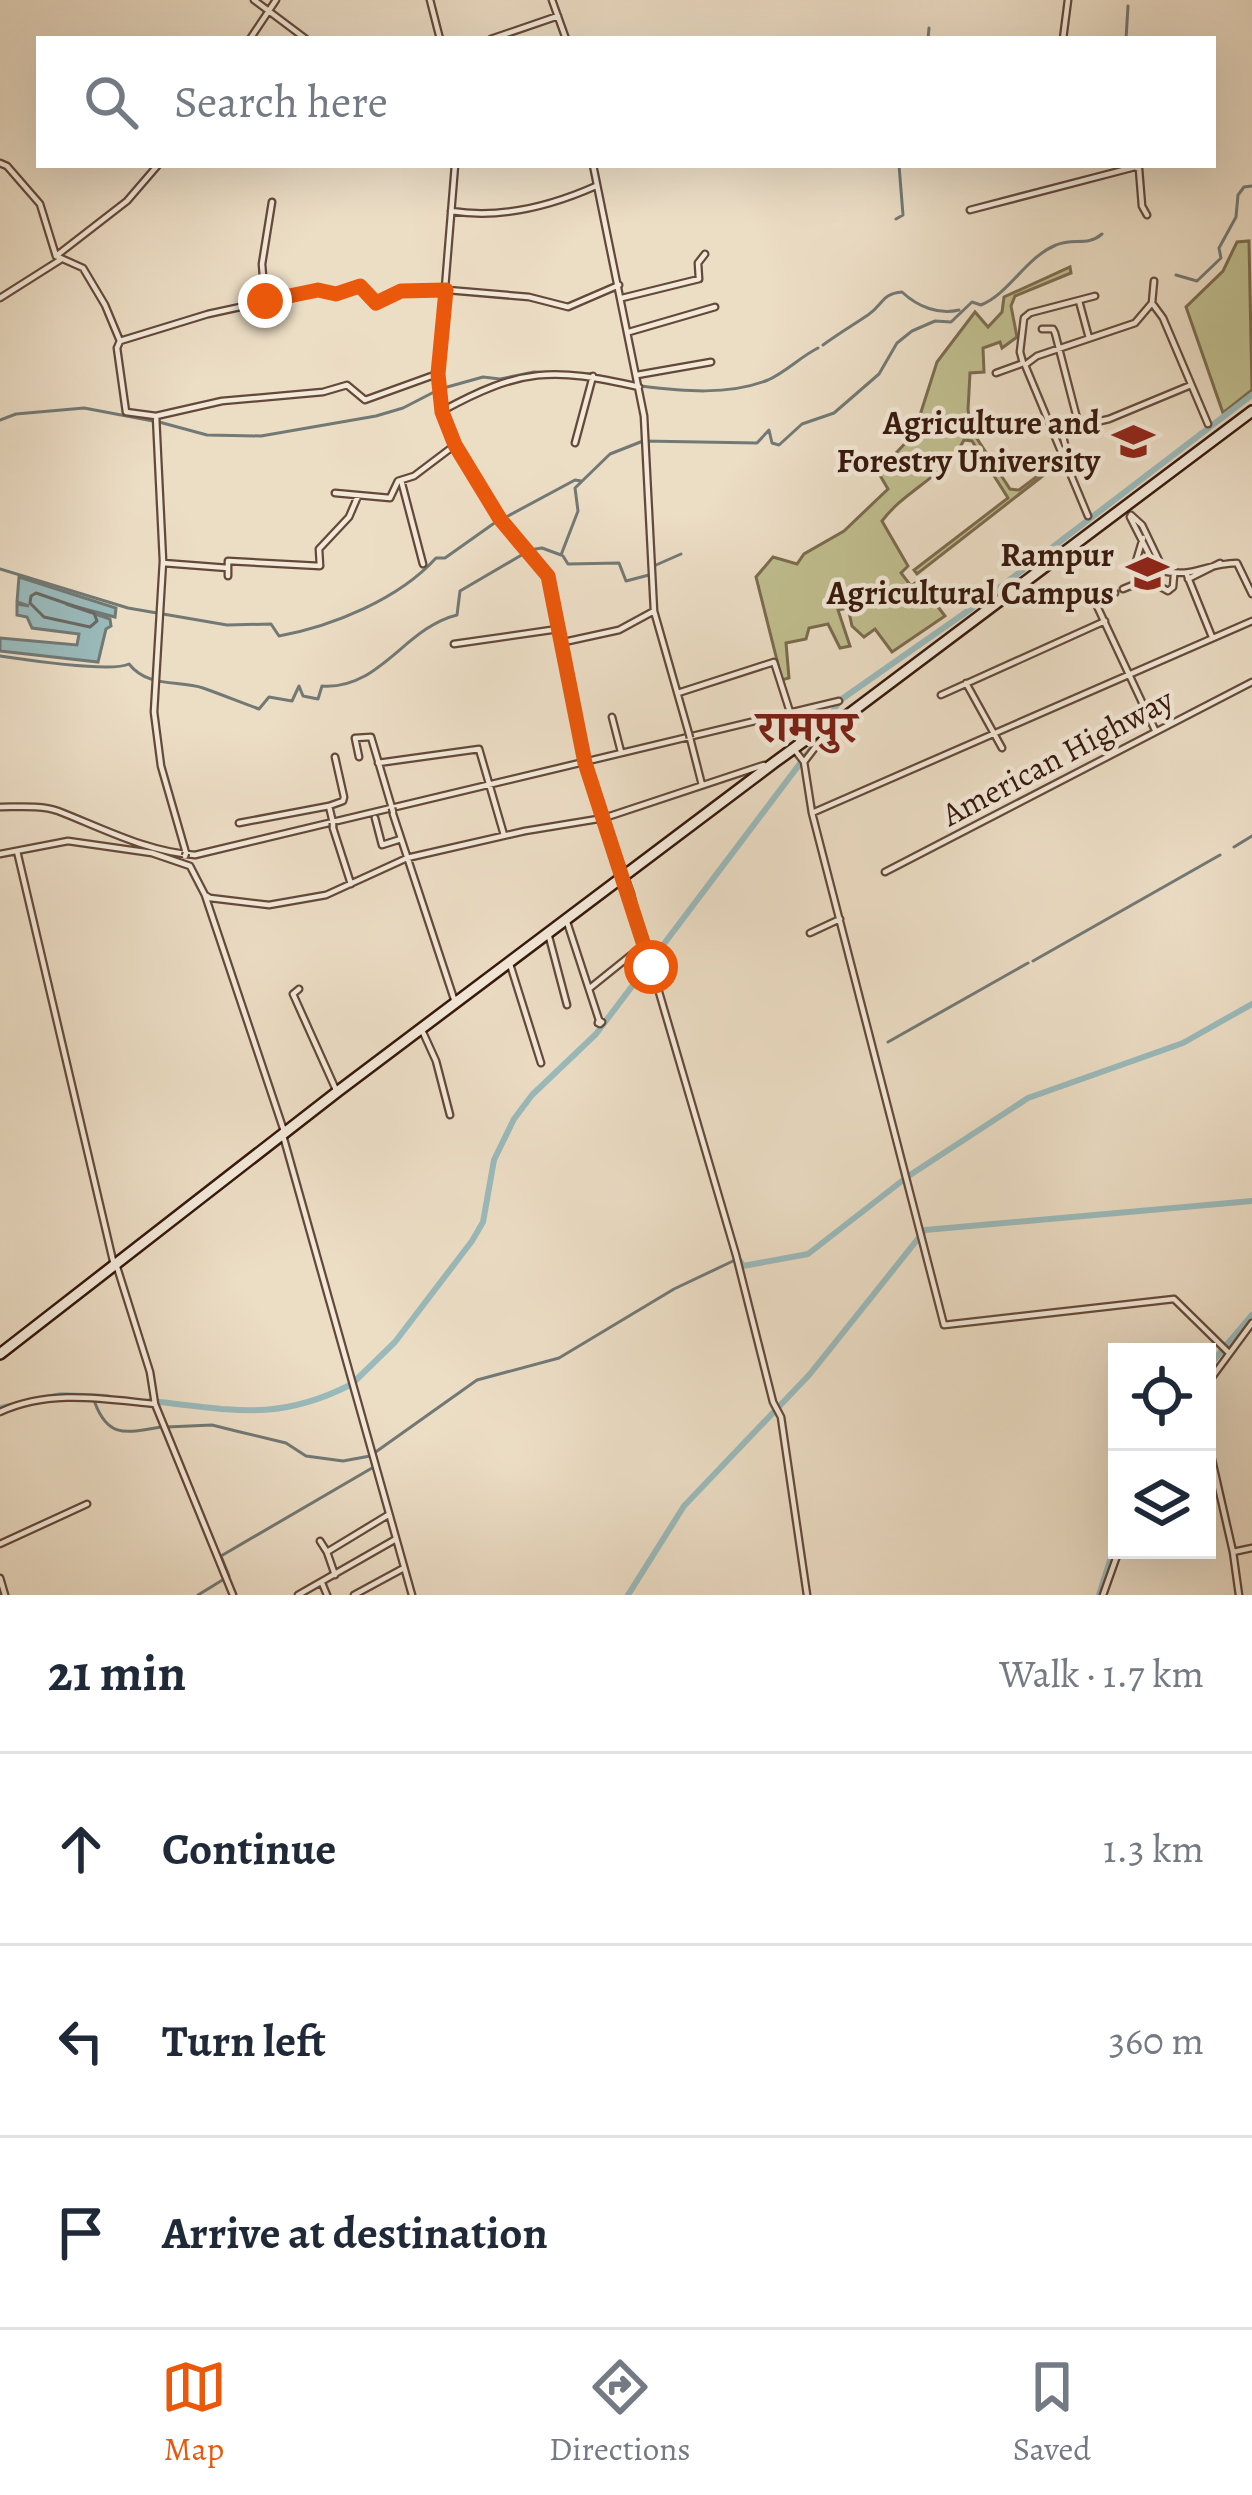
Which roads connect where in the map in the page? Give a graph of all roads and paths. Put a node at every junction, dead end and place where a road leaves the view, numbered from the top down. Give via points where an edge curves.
1 (254, 0) edge
2 (276, 0) edge
3 (430, 0) edge
4 (552, 0) edge
5 (1068, 0) edge
6 (269, 9) junction
7 (557, 16) junction
8 (252, 36) edge
9 (302, 36) edge
10 (439, 36) edge
11 (500, 36) edge
12 (565, 36) edge
13 (1063, 36) edge
14 (0, 163) edge
15 (155, 168) edge
16 (455, 168) edge
17 (594, 168) edge
18 (1131, 168) edge
19 (1137, 168) edge
20 (598, 185) junction
21 (272, 202) dead end
22 (970, 210) dead end
23 (451, 211) junction
24 (1147, 214) dead end
25 (705, 254) dead end
26 (58, 258) junction
27 (1154, 281) dead end
28 (620, 285) junction
29 (446, 290) junction
30 (1095, 296) dead end
31 (0, 298) edge
32 (622, 298) junction
33 (265, 301) junction
34 (1079, 301) junction
35 (1152, 303) junction
36 (715, 307) dead end
37 (1042, 329) dead end
38 (628, 332) junction
39 (1089, 338) junction
40 (120, 341) junction
41 (1059, 349) junction
42 (711, 362) dead end
43 (1024, 364) junction
44 (996, 373) dead end
45 (438, 374) junction
46 (638, 375) junction
47 (593, 376) junction
48 (1191, 385) junction
49 (640, 387) junction
50 (1252, 411) edge
51 (442, 412) junction
52 (157, 416) junction
53 (1076, 417) junction
54 (1208, 424) dead end
55 (1051, 426) junction
56 (1079, 426) junction
57 (1062, 433) junction
58 (574, 443) dead end
59 (455, 445) junction
60 (1068, 456) dead end
61 (401, 480) junction
62 (335, 494) dead end
63 (358, 496) junction
64 (1088, 516) dead end
65 (1143, 538) junction
66 (163, 563) junction
67 (424, 564) dead end
68 (1157, 570) junction
69 (1180, 576) junction
70 (1144, 580) junction
71 (1123, 589) dead end
72 (1114, 592) dead end
73 (1252, 594) edge
74 (654, 610) junction
75 (1105, 621) junction
76 (1252, 621) edge
77 (559, 629) junction
78 (1213, 639) junction
79 (562, 643) junction
80 (454, 644) dead end
81 (1129, 675) junction
82 (966, 682) junction
83 (1251, 685) edge
84 (678, 693) junction
85 (941, 695) dead end
86 (839, 701) dead end
87 (612, 717) dead end
88 (826, 728) junction
89 (1155, 730) junction
90 (995, 732) junction
91 (1002, 748) dead end
92 (621, 752) junction
93 (800, 754) junction
94 (335, 757) dead end
95 (359, 757) dead end
96 (585, 761) junction
97 (775, 762) junction
98 (378, 763) junction
99 (489, 784) junction
100 (702, 785) junction
101 (328, 806) junction
102 (0, 807) edge
103 (812, 813) junction
104 (375, 818) dead end
105 (604, 818) junction
106 (239, 823) dead end
107 (504, 835) junction
108 (401, 839) junction
109 (17, 850) junction
110 (0, 854) edge
111 (185, 856) junction
112 (407, 858) junction
113 (885, 872) dead end
114 (623, 877) junction
115 (351, 884) junction
116 (205, 895) junction
117 (566, 919) junction
118 (839, 919) junction
119 (548, 932) junction
120 (810, 933) dead end
121 (642, 946) junction
122 (509, 962) junction
123 (590, 988) junction
124 (299, 989) dead end
125 (454, 1002) junction
126 (567, 1005) dead end
127 (599, 1020) dead end
128 (422, 1028) junction
129 (541, 1063) dead end
130 (337, 1092) junction
131 (450, 1115) dead end
132 (284, 1135) junction
133 (115, 1264) junction
134 (1252, 1323) edge
135 (1225, 1350) junction
136 (0, 1354) edge
137 (1216, 1367) edge
138 (156, 1401) junction
139 (0, 1412) edge
140 (1210, 1451) edge
141 (87, 1504) dead end
142 (390, 1514) junction
143 (397, 1540) junction
144 (320, 1541) dead end
145 (0, 1544) edge
146 (1252, 1548) edge
147 (327, 1552) junction
148 (1233, 1552) junction
149 (1116, 1559) edge
150 (404, 1568) junction
151 (335, 1576) junction
152 (0, 1578) edge
153 (322, 1583) junction
154 (5, 1595) edge
155 (232, 1595) edge
156 (298, 1595) edge
157 (327, 1595) edge
158 (354, 1595) edge
159 (412, 1595) edge
160 (808, 1595) edge
161 (1102, 1595) edge
162 (1239, 1595) edge

1 - 6 street
2 - 6 street
3 - 10 street
4 - 7 street
5 - 13 street
6 - 8 street
6 - 9 street
7 - 11 street
7 - 12 street
14 - 26 street via 40,205
15 - 26 street
16 - 23 street
17 - 20 street
18 - 22 street
19 - 24 street
20 - 23 street via 493,215
20 - 28 street
21 - 33 street
23 - 29 street
25 - 32 street via 699,279
26 - 31 street
26 - 40 street via 83,268
27 - 35 street
28 - 29 street via 568,308
28 - 32 street
29 - 33 street via 401,291 376,303 360,286
29 - 45 street
30 - 34 street
32 - 38 street
33 - 40 street
34 - 39 street
34 - 43 street via 1024,318
35 - 39 street via 1135,323
35 - 48 street
36 - 38 street
37 - 41 street via 1053,329
38 - 46 street
39 - 41 street
40 - 52 street via 126,412
41 - 43 street
41 - 53 street
42 - 46 street
43 - 44 street
43 - 55 street
45 - 51 street
45 - 52 street via 365,400 346,386
46 - 49 street
47 - 49 street
47 - 51 street via 528,374
47 - 58 street
48 - 54 street
48 - 56 street
49 - 74 street
50 - 88 main road
51 - 59 street
52 - 66 street
53 - 55 street
53 - 56 street
55 - 57 street
55 - 64 street
56 - 57 street
57 - 60 street
59 - 61 street
59 - 77 street via 548,576
61 - 63 street via 390,498
61 - 67 street
62 - 63 street
63 - 66 street via 320,549 320,566 228,561 228,572
65 - 68 street
65 - 69 street via 1131,516 1164,572
65 - 70 street via 1134,568
66 - 111 street via 154,679 161,766
68 - 69 street
68 - 70 street
69 - 70 street via 1168,591
69 - 73 street via 1237,562
69 - 78 street
70 - 71 street
72 - 75 street via 1097,602
74 - 79 street via 619,630
74 - 84 street
75 - 81 street
75 - 82 street
76 - 78 street
77 - 79 street
77 - 80 street
78 - 81 street
79 - 96 street
81 - 89 street
81 - 90 street
82 - 85 street
82 - 90 street
83 - 89 street, American Highway
84 - 93 street via 774,662
84 - 100 street
86 - 92 street
87 - 92 street
88 - 93 main road
88 - 93 street
89 - 113 street, American Highway
90 - 91 street
90 - 103 street
92 - 96 street
93 - 97 main road
93 - 103 street
94 - 101 street via 344,797
95 - 98 street via 355,738 371,737
96 - 99 street
96 - 105 street
97 - 100 street
97 - 114 main road
98 - 99 street via 479,749
98 - 108 street
99 - 102 street via 195,855 56,810
99 - 107 street
100 - 105 street
101 - 106 street
101 - 115 street
103 - 118 street
104 - 108 street via 382,845
105 - 107 street
105 - 114 street
107 - 112 street
108 - 112 street
109 - 110 street
109 - 111 street via 77,842
109 - 133 street
111 - 116 street
112 - 115 street
112 - 125 street
114 - 117 main road
114 - 121 street
115 - 116 street via 269,905
116 - 132 street
117 - 119 main road
117 - 123 street
118 - 120 street
118 - 135 street via 944,1325 1174,1299
119 - 122 main road
119 - 126 street
121 - 123 street
121 - 160 street via 777,1408
122 - 125 main road
122 - 129 street
123 - 127 street
124 - 130 street via 293,994
125 - 128 main road
128 - 130 main road
128 - 131 street
130 - 132 main road
132 - 133 main road
132 - 142 street
133 - 136 main road
133 - 138 street
134 - 135 street
135 - 137 street
138 - 139 street via 50,1398
138 - 155 street
140 - 148 street
141 - 145 street
142 - 143 street
142 - 147 street
143 - 150 street
143 - 151 street
144 - 147 street
146 - 148 street
147 - 151 street
148 - 162 street
149 - 161 street
150 - 158 street
150 - 159 street
151 - 153 street
152 - 154 street
153 - 156 street
153 - 157 street

